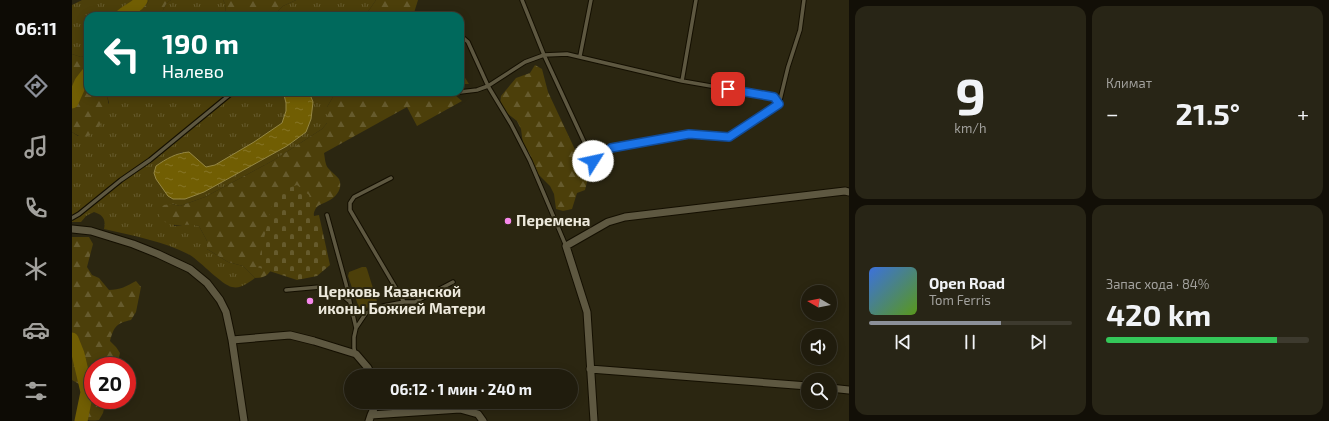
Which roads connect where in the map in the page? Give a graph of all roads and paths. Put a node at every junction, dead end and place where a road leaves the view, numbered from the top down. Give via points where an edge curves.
1 (522, 0) edge
2 (591, 0) edge
3 (696, 0) edge
4 (804, 0) edge
5 (464, 38) edge
6 (544, 55) junction
7 (580, 56) junction
8 (682, 82) junction
9 (488, 86) junction
10 (464, 92) edge
11 (228, 96) edge
12 (779, 104) junction
13 (391, 178) dead end
14 (849, 192) edge
15 (327, 215) dead end
16 (72, 218) edge
17 (72, 229) edge
18 (566, 246) junction
19 (453, 282) dead end
20 (286, 290) dead end
21 (350, 302) junction
22 (404, 302) junction
23 (356, 328) junction
24 (232, 340) junction
25 (356, 354) junction
26 (368, 369) edge
27 (590, 369) junction
28 (801, 385) edge
29 (837, 389) edge
30 (849, 390) edge
31 (432, 409) edge
32 (468, 409) edge
33 (370, 418) edge
34 (244, 421) edge
35 (483, 421) edge
36 (594, 421) edge

1 - 6 lane
2 - 7 lane
3 - 8 lane
4 - 12 lane via 800,30
5 - 9 lane
6 - 7 lane
6 - 9 lane via 525,62
6 - 12 lane via 593,161 611,148 689,134 729,137
7 - 8 lane
8 - 12 lane via 774,97
9 - 10 lane
9 - 18 lane via 530,161
11 - 16 lane via 150,160
13 - 22 lane via 354,197 350,203 350,210
14 - 18 street via 845,190 625,217 608,222
15 - 21 lane
17 - 24 street via 91,231 133,244 190,269 207,283 220,300 226,312
18 - 27 street via 587,312
19 - 22 lane via 415,302
20 - 21 lane via 320,287
21 - 23 lane
22 - 23 lane via 366,313
23 - 25 lane
24 - 25 street via 290,335
24 - 34 street
25 - 26 street
27 - 28 street
27 - 36 street
29 - 30 street
31 - 33 street
32 - 35 street via 478,414

